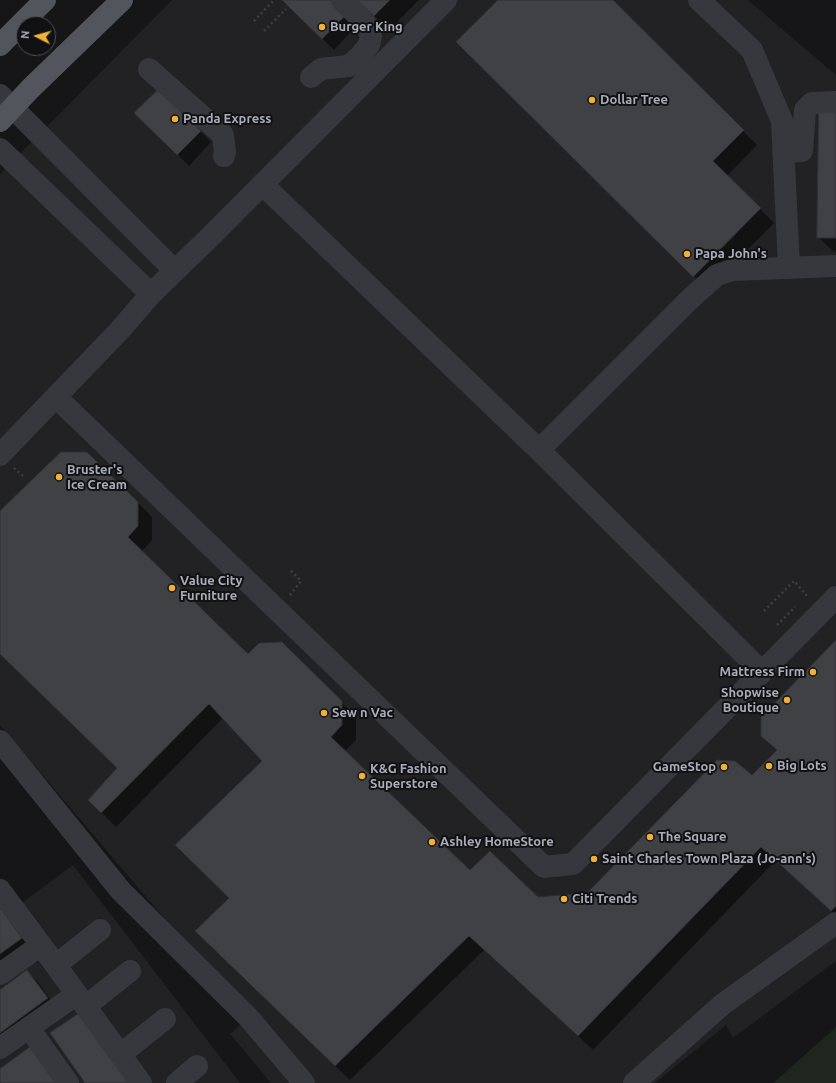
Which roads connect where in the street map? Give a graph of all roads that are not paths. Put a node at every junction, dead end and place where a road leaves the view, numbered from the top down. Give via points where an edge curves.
1 (45, 0) edge
2 (122, 0) edge
3 (342, 0) edge
4 (446, 0) edge
5 (700, 0) edge
6 (0, 45) edge
7 (149, 69) dead end
8 (310, 77) dead end
9 (836, 102) edge
10 (4, 108) edge
11 (0, 149) edge
12 (783, 152) junction
13 (224, 156) dead end
14 (262, 184) junction
15 (836, 266) edge
16 (790, 268) junction
17 (175, 271) junction
18 (151, 294) junction
19 (56, 397) junction
20 (539, 450) junction
21 (0, 456) edge
22 (836, 597) edge
23 (762, 672) junction
24 (0, 741) edge
25 (1, 892) edge
26 (836, 923) edge
27 (100, 930) dead end
28 (41, 945) junction
29 (56, 965) junction
30 (130, 971) dead end
31 (0, 974) edge
32 (81, 1000) junction
33 (165, 1019) dead end
34 (29, 1028) junction
35 (0, 1048) edge
36 (121, 1054) junction
37 (198, 1066) dead end
38 (68, 1083) edge
39 (141, 1083) edge
40 (177, 1083) edge
41 (304, 1083) edge
42 (634, 1083) edge

1 - 6 main road
2 - 10 main road
3 - 8 lane via 365,23 370,36 369,45 350,66 322,69
4 - 14 lane
5 - 12 lane via 752,50 782,121
7 - 13 lane via 223,135
9 - 12 lane via 812,103 805,110 802,151
10 - 17 lane
11 - 18 lane
12 - 16 lane
14 - 17 lane
14 - 20 lane
15 - 16 lane
16 - 20 lane via 732,270 717,275
17 - 18 lane
18 - 19 lane
19 - 21 lane
19 - 23 lane via 544,867 573,864
20 - 23 lane
22 - 23 lane
24 - 41 lane via 121,891 248,1017
25 - 28 lane
26 - 42 lane via 723,1004
27 - 29 lane
28 - 29 lane
28 - 31 lane
29 - 32 lane
30 - 32 lane
32 - 34 lane
32 - 36 lane
33 - 36 lane
34 - 35 lane
34 - 38 lane
36 - 39 lane
37 - 40 lane

